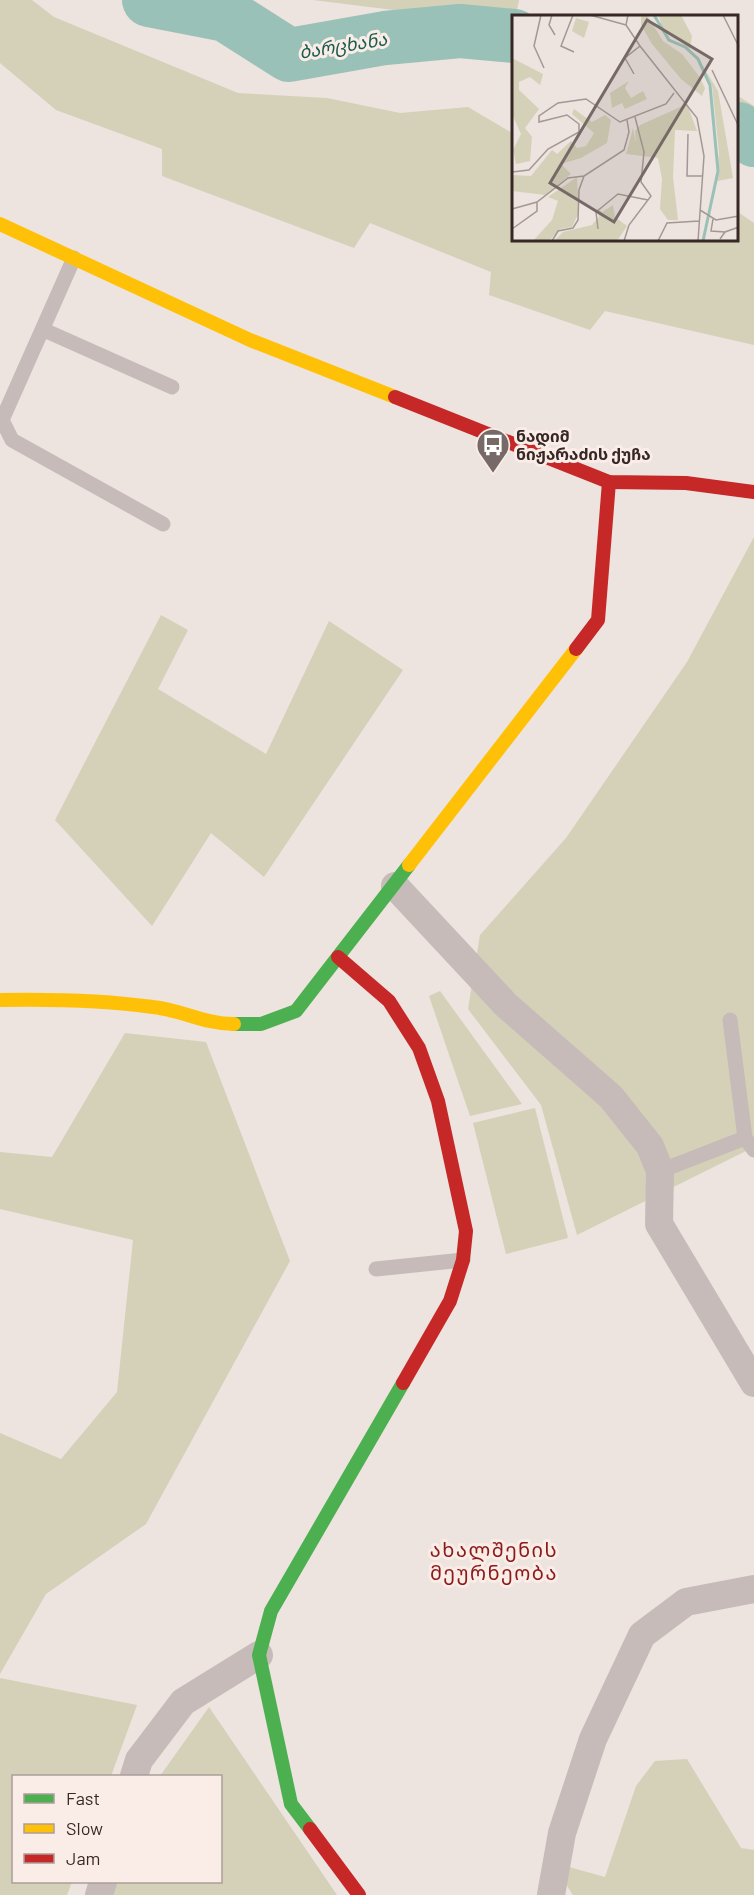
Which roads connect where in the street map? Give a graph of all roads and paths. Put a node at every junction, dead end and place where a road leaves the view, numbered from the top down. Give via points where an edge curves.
1 (0, 224) edge
2 (74, 258) junction
3 (44, 330) junction
4 (172, 387) dead end
5 (609, 482) junction
6 (754, 492) edge
7 (163, 524) dead end
8 (395, 886) junction
9 (338, 957) junction
10 (0, 1000) edge
11 (730, 1020) dead end
12 (749, 1144) edge
13 (660, 1170) junction
14 (463, 1260) junction
15 (376, 1269) dead end
16 (754, 1383) edge
17 (754, 1589) edge
18 (259, 1655) junction
19 (134, 1775) edge
20 (359, 1895) edge
21 (551, 1895) edge

1 - 2 street
2 - 3 lane
2 - 5 street via 250,340
3 - 4 lane
3 - 7 lane via 2,420 6,431 12,440
5 - 6 street via 686,483
5 - 8 street via 598,620
8 - 9 street
8 - 13 street via 506,1005 611,1097 650,1146
9 - 10 street via 296,1011 261,1024 216,1024 156,1007 78,999
9 - 14 street via 389,1001 419,1048 438,1101 466,1231
11 - 12 lane
12 - 13 lane
13 - 16 street via 658,1224
14 - 15 lane
14 - 18 street via 450,1301 271,1611
17 - 21 street via 686,1602 642,1635 593,1739 562,1833
18 - 19 street via 183,1702 139,1760
18 - 20 street via 291,1803

